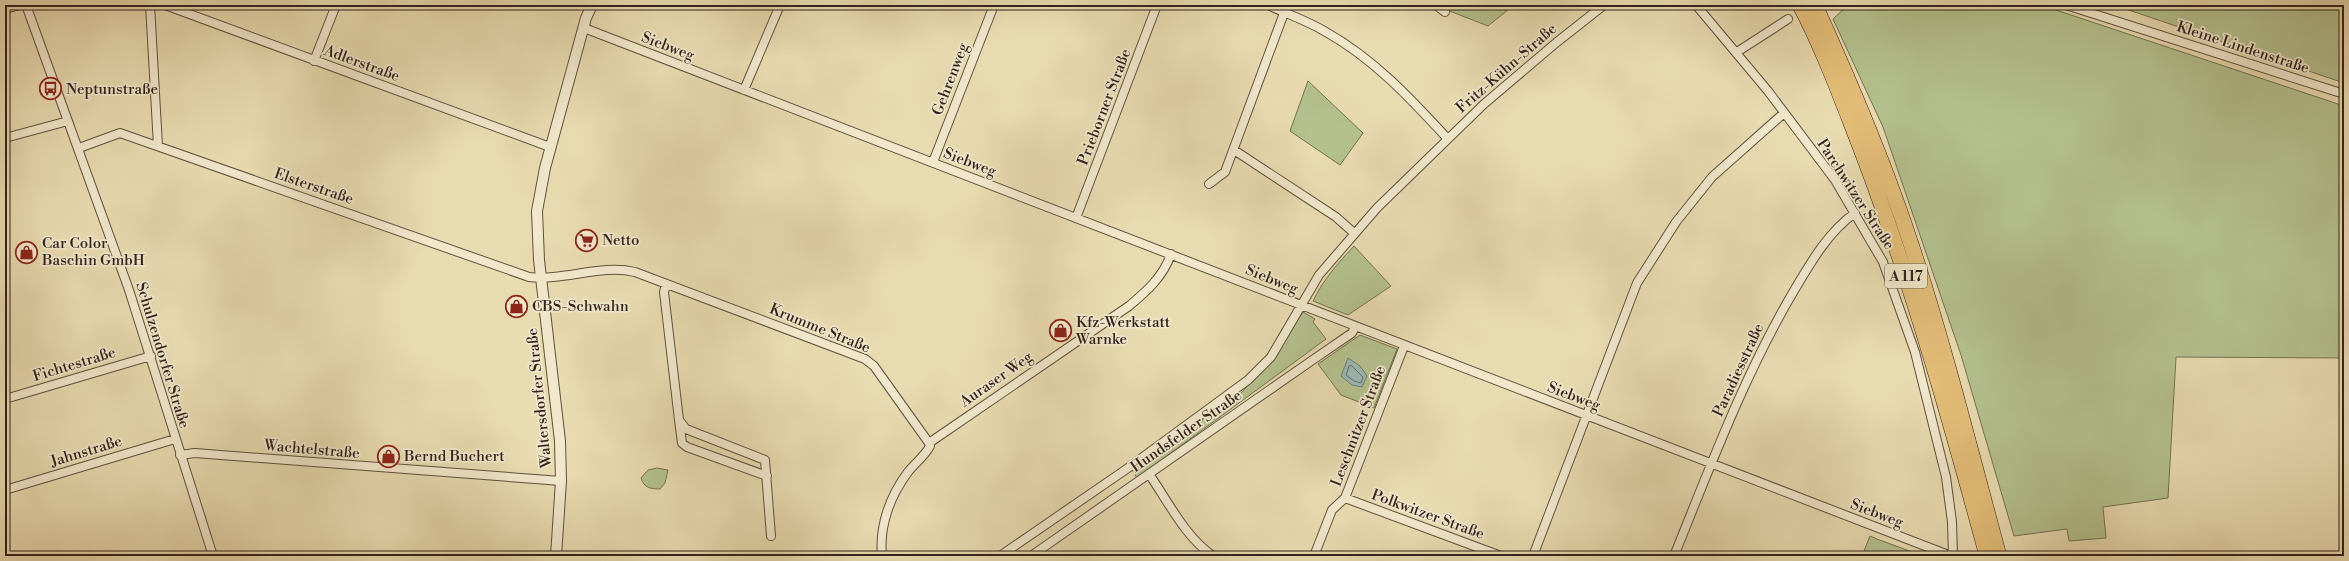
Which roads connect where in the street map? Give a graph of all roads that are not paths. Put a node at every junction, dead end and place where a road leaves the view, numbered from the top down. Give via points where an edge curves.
1 (20, 5) edge
2 (26, 5) edge
3 (150, 5) edge
4 (165, 5) edge
5 (336, 5) edge
6 (592, 5) edge
7 (780, 5) edge
8 (994, 5) edge
9 (1157, 5) edge
10 (1268, 5) edge
11 (1436, 5) edge
12 (1604, 5) edge
13 (1696, 5) edge
14 (1800, 5) edge
15 (1815, 5) edge
16 (2066, 5) edge
17 (5, 9) edge
18 (1445, 12) dead end
19 (1284, 13) junction
20 (1788, 19) dead end
21 (584, 28) junction
22 (1737, 52) junction
23 (314, 61) junction
24 (744, 90) junction
25 (2344, 94) edge
26 (1784, 113) junction
27 (68, 121) junction
28 (5, 138) edge
29 (1447, 138) junction
30 (158, 146) junction
31 (79, 148) junction
32 (550, 148) junction
33 (1234, 150) junction
34 (933, 162) junction
35 (1209, 184) dead end
36 (1855, 213) junction
37 (1076, 218) junction
38 (1354, 233) junction
39 (1171, 254) junction
40 (541, 278) junction
41 (666, 284) junction
42 (1301, 306) junction
43 (1355, 327) junction
44 (1404, 346) junction
45 (150, 356) junction
46 (5, 399) edge
47 (1586, 416) junction
48 (679, 420) junction
49 (174, 439) junction
50 (929, 443) junction
51 (180, 455) junction
52 (1712, 464) junction
53 (1149, 474) junction
54 (767, 476) junction
55 (561, 482) junction
56 (5, 490) edge
57 (1345, 498) junction
58 (771, 536) dead end
59 (214, 556) edge
60 (556, 556) edge
61 (882, 556) edge
62 (1000, 556) edge
63 (1031, 556) edge
64 (1213, 556) edge
65 (1314, 556) edge
66 (1501, 556) edge
67 (1533, 556) edge
68 (1674, 556) edge
69 (1952, 556) edge
70 (1987, 556) edge
71 (1999, 556) edge

1 - 17 street
2 - 27 street, Schulzendorfer Straße
3 - 30 street
4 - 23 street, Adlerstraße
5 - 23 street
6 - 21 street, Waltersdorfer Straße
7 - 24 street
8 - 34 street, Gehrenweg
9 - 37 street, Prieborner Straße
10 - 19 street
11 - 18 street
12 - 29 street, Fritz-Kühn-Straße via 1518,74
13 - 22 street, Parchwitzer Straße
14 - 70 highway, A 117 via 1835,83 1888,219 1948,414
15 - 71 highway, A 117 via 1843,66 1912,246
16 - 25 street, Kleine Lindenstraße
19 - 29 street via 1326,32 1381,71
19 - 33 street
20 - 22 street
21 - 24 street, Siebweg
21 - 32 street, Waltersdorfer Straße
22 - 26 street, Parchwitzer Straße
23 - 32 street, Adlerstraße
24 - 34 street, Siebweg
26 - 36 street, Parchwitzer Straße via 1835,180
26 - 47 street via 1712,178 1676,222 1638,283
27 - 28 street
27 - 31 street, Schulzendorfer Straße
29 - 38 street, Fritz-Kühn-Straße
30 - 31 street, Elsterstraße via 120,133
30 - 40 street, Elsterstraße via 529,277
31 - 45 street, Schulzendorfer Straße
32 - 40 street, Waltersdorfer Straße via 537,211 536,230
33 - 35 street via 1225,172
33 - 38 street via 1336,217
34 - 37 street, Siebweg
36 - 52 street, Paradiesstraße via 1844,221 1818,252 1776,320 1750,372
36 - 69 street, Parchwitzer Straße via 1883,262 1915,352 1946,477 1952,522
37 - 39 street, Siebweg
38 - 42 street, Fritz-Kühn-Straße via 1319,275
39 - 42 street, Siebweg
39 - 50 street, Auraser Weg via 1154,284 1129,306
40 - 41 street, Krumme Straße via 628,270
40 - 55 street, Waltersdorfer Straße via 560,441
41 - 48 street via 664,292
41 - 50 street, Krumme Straße via 865,359 874,366
42 - 43 street, Siebweg
42 - 62 street, Hundsfelder Straße via 1270,357 1234,392
43 - 44 street, Siebweg
43 - 53 street, Hundsfelder Straße via 1352,333
44 - 47 street, Siebweg
44 - 57 street, Leschnitzer Straße
45 - 46 street, Fichtestraße
45 - 49 street, Schulzendorfer Straße
47 - 52 street, Siebweg
47 - 67 street
48 - 54 street via 686,429 765,460
48 - 54 street via 682,443 687,447
49 - 51 street, Schulzendorfer Straße
49 - 56 street, Jahnstraße
50 - 61 street, Auraser Weg via 928,451 908,473 891,502 883,531
51 - 55 street, Wachtelstraße via 195,453
51 - 59 street, Schulzendorfer Straße
52 - 68 street, Paradiesstraße
52 - 69 street, Siebweg
53 - 63 street, Hundsfelder Straße
53 - 64 street via 1189,533 1201,548
54 - 58 street
55 - 60 street, Waltersdorfer Straße
57 - 65 street, Leschnitzer Straße via 1332,510
57 - 66 street, Polkwitzer Straße

